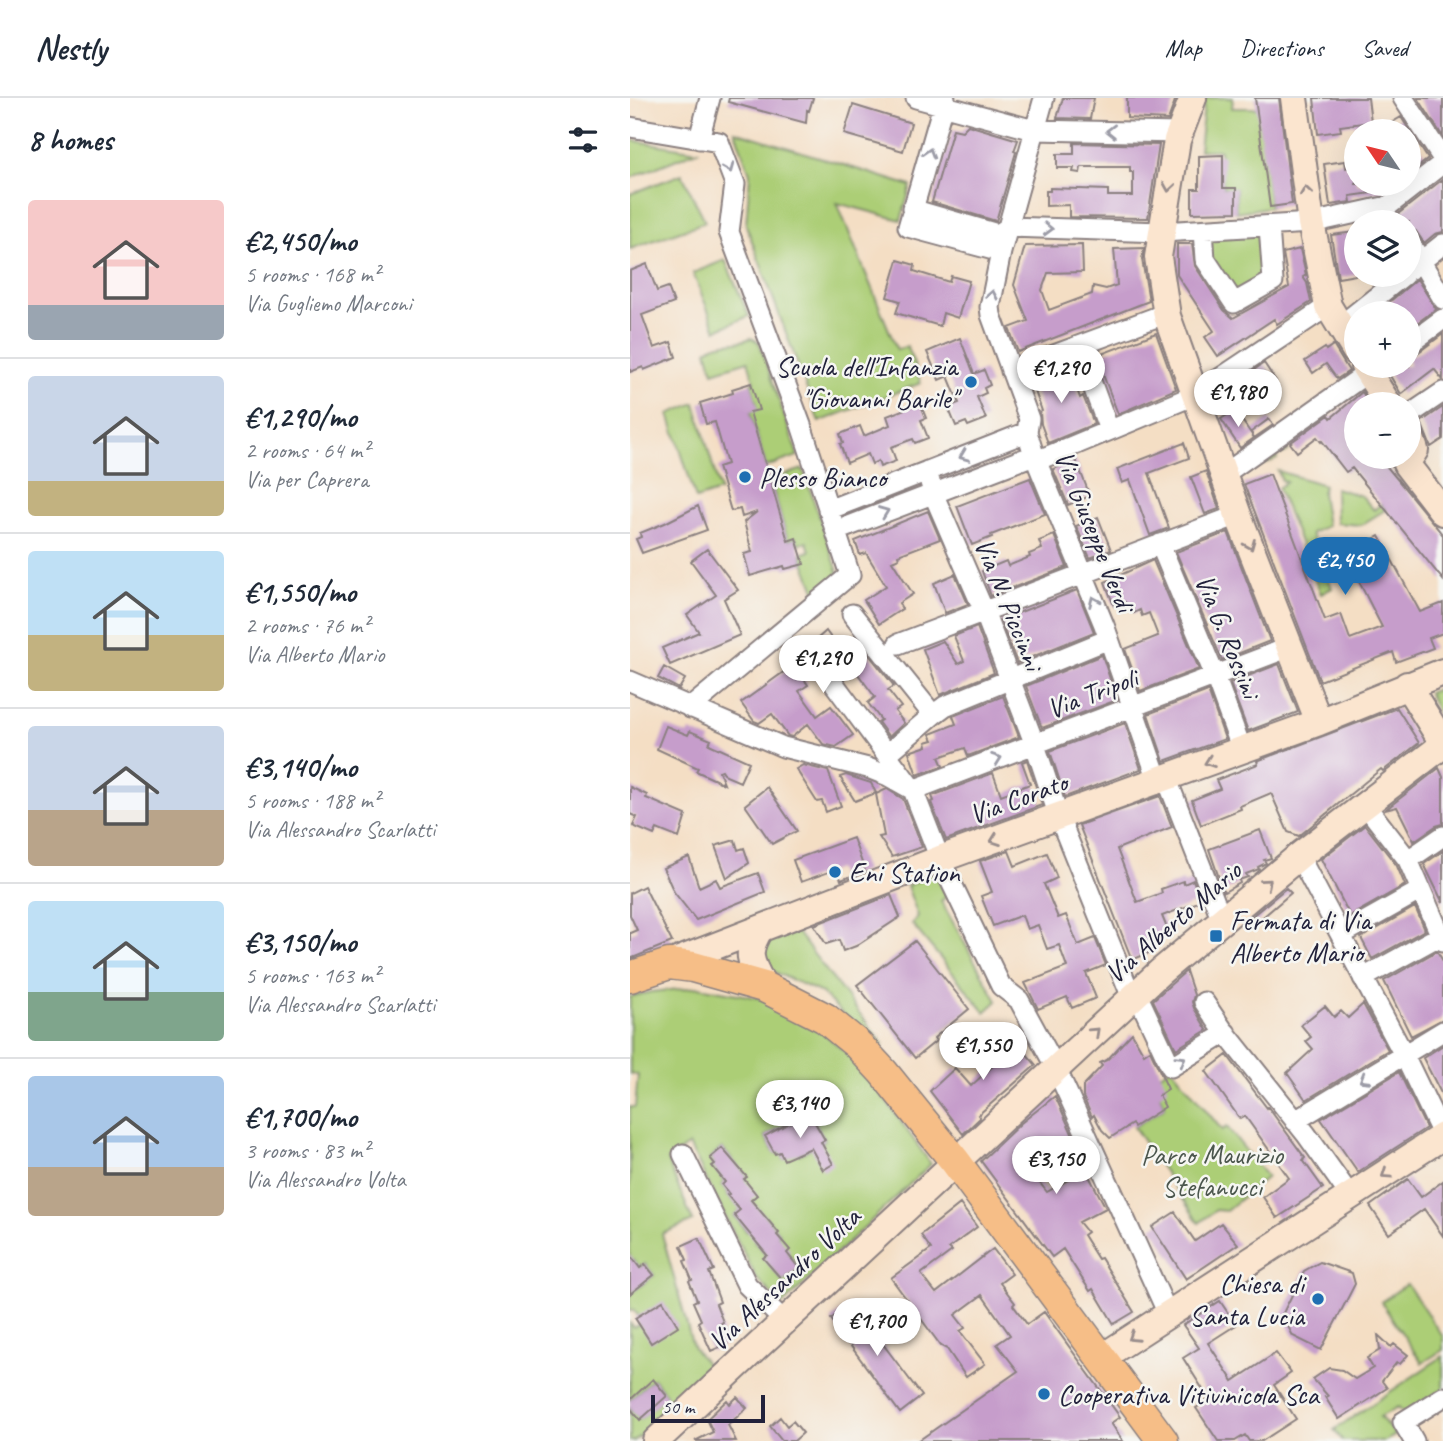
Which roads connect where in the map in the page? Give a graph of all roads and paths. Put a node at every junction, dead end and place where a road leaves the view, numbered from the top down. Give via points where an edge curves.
1 (710, 98) edge
2 (916, 98) edge
3 (1044, 98) edge
4 (1194, 98) edge
5 (1294, 98) edge
6 (1403, 98) edge
7 (944, 102) edge
8 (630, 127) edge
9 (1034, 130) junction
10 (1180, 133) junction
11 (699, 139) junction
12 (1443, 161) edge
13 (912, 209) junction
14 (1397, 210) edge
15 (1344, 219) edge
16 (1311, 223) junction
17 (1269, 226) junction
18 (1009, 227) junction
19 (1203, 230) junction
20 (1162, 232) junction
21 (1443, 244) edge
22 (1001, 252) junction
23 (1421, 261) edge
24 (1421, 273) edge
25 (1384, 287) edge
26 (1443, 299) edge
27 (1167, 313) junction
28 (1334, 316) junction
29 (1443, 319) edge
30 (1344, 331) edge
31 (1421, 335) edge
32 (1078, 346) junction
33 (1011, 371) junction
34 (1348, 378) edge
35 (1443, 392) edge
36 (1195, 396) junction
37 (1421, 407) edge
38 (1109, 430) junction
39 (1027, 432) junction
40 (1035, 458) junction
41 (1410, 469) edge
42 (927, 471) junction
43 (1223, 475) junction
44 (933, 494) junction
45 (828, 510) junction
46 (1443, 512) edge
47 (1238, 515) junction
48 (836, 531) junction
49 (1160, 544) junction
50 (1083, 573) junction
51 (984, 611) junction
52 (852, 614) dead end
53 (1109, 639) junction
54 (898, 644) dead end
55 (1290, 647) junction
56 (1443, 672) edge
57 (1215, 676) junction
58 (1010, 678) junction
59 (630, 681) edge
60 (835, 685) dead end
61 (1398, 689) junction
62 (1133, 707) junction
63 (690, 708) junction
64 (933, 715) junction
65 (1319, 722) junction
66 (1443, 744) edge
67 (1035, 745) junction
68 (1242, 750) junction
69 (887, 754) junction
70 (1162, 779) junction
71 (914, 790) junction
72 (1366, 806) junction
73 (1059, 817) junction
74 (1443, 836) edge
75 (1299, 856) junction
76 (940, 859) junction
77 (1408, 860) junction
78 (1421, 890) junction
79 (1222, 920) junction
80 (760, 929) junction
81 (1341, 935) junction
82 (1442, 937) edge
83 (669, 964) junction
84 (630, 977) edge
85 (1363, 978) junction
86 (764, 987) junction
87 (1134, 996) junction
88 (1204, 1003) dead end
89 (1443, 1031) edge
90 (1226, 1033) junction
91 (1404, 1055) junction
92 (1056, 1068) junction
93 (1295, 1121) junction
94 (1443, 1136) edge
95 (683, 1154) dead end
96 (955, 1161) junction
97 (1351, 1197) junction
98 (1168, 1314) junction
99 (785, 1322) junction
100 (1101, 1358) junction
101 (1443, 1398) edge
102 (656, 1441) edge
103 (1163, 1441) edge
104 (1414, 1441) edge

1 - 11 street
2 - 7 street
3 - 9 street, Via Giuseppe Verdi
4 - 10 main road
16 -> 5 main road
6 - 12 street
7 - 9 street
13 -> 7 street
8 - 11 street
10 -> 9 street
9 - 18 street, Via Giuseppe Verdi
10 -> 20 main road
11 -> 45 street via 719,142 735,184 729,232
12 - 14 street
13 - 18 street via 998,234
13 - 22 street via 908,227
15 - 16 street
16 - 17 street
16 - 28 main road
17 - 19 street
17 - 19 street via 1273,281 1234,303 1205,259
18 -> 20 street
18 - 22 street, Via Giuseppe Verdi
19 - 20 street
20 - 27 main road via 1158,257
21 - 23 street
33 -> 22 street, Via Giuseppe Verdi via 990,307
24 - 26 street
25 - 28 street
27 - 32 street
27 - 36 main road
28 - 30 main road
28 - 36 street
29 - 31 street
32 - 33 street
32 - 38 street
33 - 39 street, Via Giuseppe Verdi via 1029,419
34 - 43 street
35 - 37 street
36 - 38 street
36 - 43 main road
38 - 40 street
39 - 40 street, Via Giuseppe Verdi
39 -> 42 street
40 - 44 street
40 - 50 street, Via Giuseppe Verdi
41 - 46 main road
42 - 44 street, Via N. Piccinni
42 - 45 street
43 - 47 main road
48 -> 44 street
44 - 51 street, Via N. Piccinni
45 - 48 street
47 - 49 street
47 -> 55 main road
48 - 63 street via 850,575
49 - 50 street
49 - 57 street, Via G. Rossini
50 - 51 street
53 -> 50 street, Via Giuseppe Verdi
51 - 54 street
51 - 58 street, Via N. Piccinni
52 - 64 street
53 - 58 street
53 - 62 street, Via Giuseppe Verdi
55 - 57 street, Via Tripoli
55 - 65 main road
56 - 61 main road, Via Corato
57 - 62 street, Via Tripoli
57 - 68 street, Via G. Rossini
58 - 64 street
58 - 67 street, Via N. Piccinni
59 - 63 street
60 - 69 street
61 - 65 main road, Via Corato
61 - 66 main road
62 - 67 street, Via Tripoli
62 - 70 street, Via Giuseppe Verdi
63 - 71 street via 783,747 868,768
64 - 69 street
65 - 68 main road, Via Corato
66 - 72 main road, Via Alberto Mario
71 -> 67 street, Via Tripoli
67 - 73 street, Via N. Piccinni
68 -> 70 main road, Via Corato
69 - 71 street
70 - 73 main road, Via Corato
70 - 79 street, Via Giuseppe Verdi
71 - 76 street
72 - 75 main road, Via Alberto Mario
72 - 77 street
73 -> 76 main road, Via Corato
73 - 87 street, Via N. Piccinni
74 - 77 street
79 -> 75 main road, Via Alberto Mario
75 - 81 street
76 - 80 main road, Via Corato
76 - 92 street via 1001,986 1019,999
77 - 78 street
78 - 81 street
78 - 82 street
79 - 87 main road, Via Alberto Mario
80 - 83 main road, Via Corato
80 - 86 main road via 750,950 751,963
81 - 85 street
82 - 85 street
83 - 84 main road
83 - 86 main road
85 - 91 street
86 - 96 main road via 825,1018 857,1044
87 -> 90 street, Via N. Piccinni via 1171,1067
92 -> 87 main road, Via Alberto Mario
88 - 90 street
89 - 91 street
90 - 93 street
91 -> 93 street
91 - 94 street
92 - 96 main road, Via Alberto Mario
92 - 98 street
93 - 97 street
94 -> 97 main road
95 - 99 street via 747,1285
96 - 99 main road, Via Alessandro Volta
96 - 100 main road
97 - 98 main road
98 -> 100 main road
99 - 102 main road, Via Alessandro Volta
100 - 103 main road
101 - 104 street via 1403,1422

